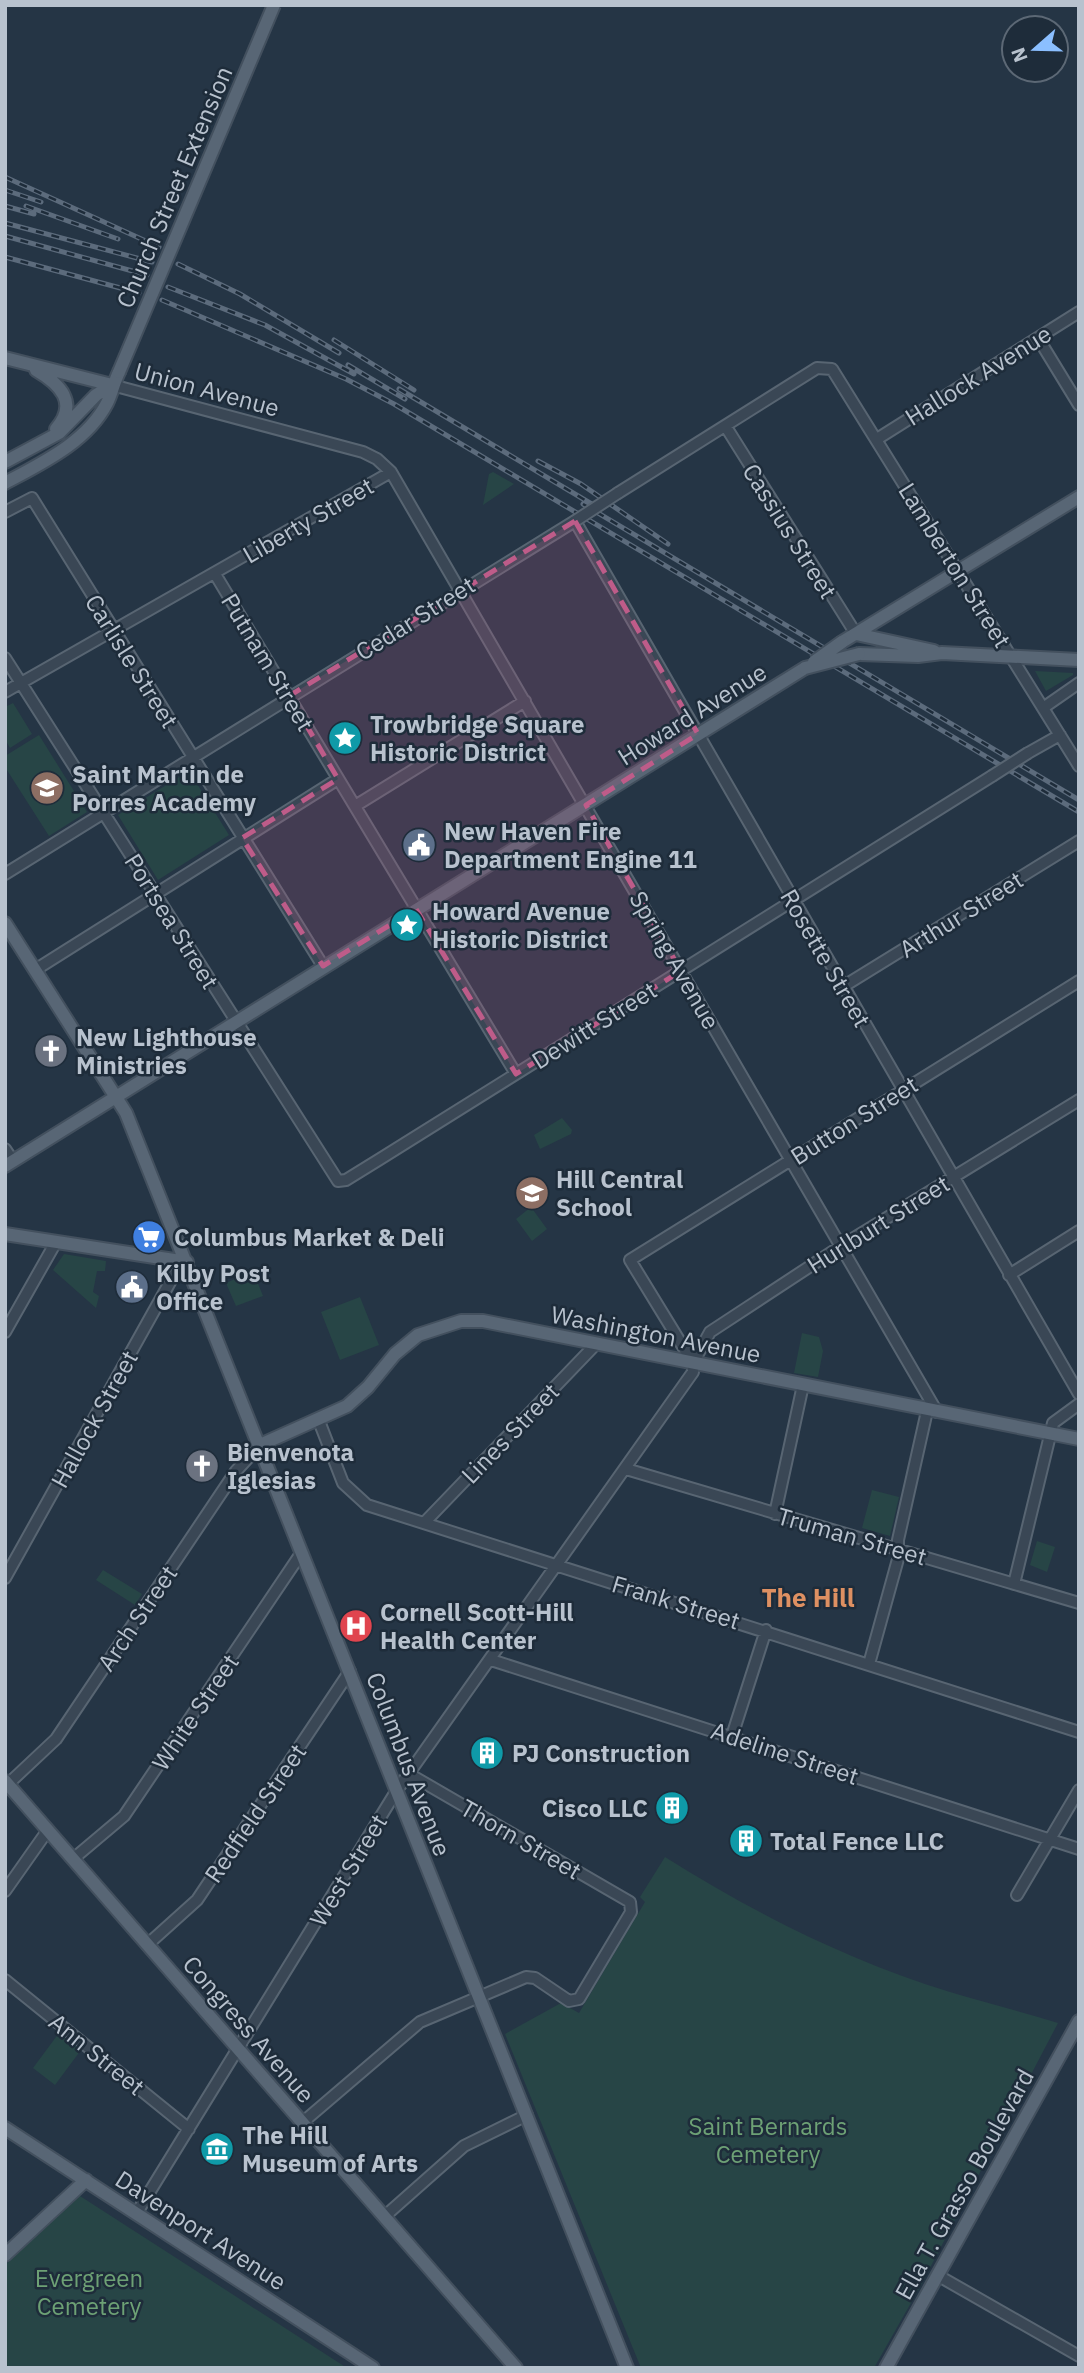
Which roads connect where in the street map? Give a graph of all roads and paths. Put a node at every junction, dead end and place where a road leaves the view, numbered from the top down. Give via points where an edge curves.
1 (274, 5) edge
2 (1079, 312) edge
3 (1038, 338) junction
4 (5, 358) edge
5 (24, 363) junction
6 (827, 367) joint
7 (112, 385) junction
8 (1079, 405) edge
9 (726, 427) junction
10 (46, 439) junction
11 (877, 439) junction
12 (5, 462) edge
13 (391, 472) junction
14 (5, 483) edge
15 (1079, 497) edge
16 (5, 512) edge
17 (575, 522) junction
18 (960, 572) junction
19 (215, 574) junction
20 (459, 590) junction
21 (114, 631) junction
22 (856, 634) junction
23 (942, 653) junction
24 (1012, 657) junction
25 (5, 658) edge
26 (1079, 660) edge
27 (805, 668) junction
28 (22, 683) junction
29 (1079, 683) edge
30 (5, 692) edge
31 (289, 696) junction
32 (525, 701) junction
33 (1043, 708) junction
34 (698, 734) junction
35 (1060, 735) junction
36 (192, 757) junction
37 (1079, 766) edge
38 (338, 779) junction
39 (586, 805) junction
40 (355, 806) junction
41 (103, 812) junction
42 (242, 838) junction
43 (1079, 841) edge
44 (5, 874) edge
45 (155, 894) junction
46 (793, 902) junction
47 (416, 909) junction
48 (5, 922) edge
49 (323, 966) junction
50 (35, 970) junction
51 (681, 971) junction
52 (1079, 981) edge
53 (844, 986) junction
54 (235, 1022) junction
55 (516, 1074) junction
56 (903, 1090) junction
57 (116, 1097) junction
58 (1079, 1100) edge
59 (5, 1149) edge
60 (790, 1159) junction
61 (9, 1164) edge
62 (954, 1177) junction
63 (341, 1181) joint
64 (1079, 1231) edge
65 (5, 1234) edge
66 (56, 1242) junction
67 (841, 1246) junction
68 (187, 1262) junction
69 (1009, 1275) junction
70 (5, 1332) edge
71 (596, 1344) junction
72 (693, 1363) junction
73 (803, 1385) junction
74 (1079, 1394) edge
75 (1079, 1404) edge
76 (932, 1411) junction
77 (319, 1421) junction
78 (1050, 1433) junction
79 (1079, 1439) edge
80 (260, 1446) junction
81 (626, 1469) junction
82 (775, 1514) junction
83 (424, 1523) junction
84 (898, 1548) junction
85 (302, 1552) junction
86 (556, 1565) junction
87 (5, 1578) edge
88 (1014, 1584) junction
89 (1079, 1603) edge
90 (766, 1630) junction
91 (491, 1660) junction
92 (869, 1664) junction
93 (350, 1671) junction
94 (1079, 1732) edge
95 (732, 1736) junction
96 (409, 1774) junction
97 (6, 1783) edge
98 (397, 1790) junction
99 (1079, 1790) edge
100 (48, 1830) junction
101 (1050, 1839) junction
102 (1079, 1849) edge
103 (73, 1859) junction
104 (5, 1891) edge
105 (1017, 1895) dead end
106 (147, 1945) junction
107 (5, 1980) edge
108 (478, 1997) junction
109 (1079, 2021) edge
110 (239, 2049) junction
111 (527, 2115) junction
112 (303, 2122) junction
113 (5, 2128) edge
114 (189, 2129) junction
115 (86, 2180) junction
116 (136, 2214) junction
117 (384, 2216) junction
118 (5, 2255) edge
119 (937, 2275) junction
120 (1079, 2356) edge
121 (373, 2368) edge
122 (516, 2368) edge
123 (627, 2368) edge
124 (886, 2368) edge

1 - 7 main road, Church Street Extension, bridge
2 - 3 street, Hallock Avenue
3 - 8 street
3 - 11 street, Hallock Avenue
4 - 5 main road, Union Avenue
5 - 7 main road, Union Avenue
5 - 10 main road via 56,383 66,399 64,419
6 - 9 street, Cedar Street via 817,368
6 - 11 street, Lamberton Street via 837,374
7 - 10 main road
7 - 13 street, Union Avenue via 363,452
7 - 14 main road, Church Street Extension via 106,405 82,435
9 - 17 street, Cedar Street, bridge
9 - 22 street, Cassius Street
10 - 12 main road
11 - 18 street, Lamberton Street
13 - 19 street, Liberty Street
13 - 20 street, Spring Avenue
15 - 18 main road, Howard Avenue
16 - 21 street, Carlisle Street via 32,498
17 - 20 street, Cedar Street
17 - 34 street, Rosette Street
18 - 22 main road, Howard Avenue
18 - 24 street, Lamberton Street
19 - 21 street, Liberty Street
19 - 31 street, Putnam Street
20 - 31 street, Cedar Street
20 - 32 street, Spring Avenue
21 - 28 street, Liberty Street
21 - 36 street, Carlisle Street
22 - 23 main road
22 - 27 main road, Howard Avenue, bridge
23 - 24 main road
23 - 27 main road, bridge via 859,654
24 - 26 main road
24 - 33 street, Lamberton Street
25 - 28 street, Portsea Street
27 - 34 main road, Howard Avenue
28 - 30 street, Liberty Street
28 - 41 street, Portsea Street
29 - 33 street
31 - 36 street, Cedar Street
31 - 38 street, Putnam Street
32 - 39 street, Spring Avenue
32 - 40 street
33 - 35 street, Lamberton Street
34 - 39 main road, Howard Avenue
34 - 46 street, Rosette Street
35 - 37 street, Lamberton Street
35 - 46 street, Dewitt Street, bridge
36 - 41 street, Cedar Street
36 - 42 street, Carlisle Street
38 - 40 street, Putnam Street
38 - 42 street
39 - 47 main road, Howard Avenue
39 - 51 street, Spring Avenue
40 - 47 street, Putnam Street
41 - 44 street, Cedar Street
41 - 45 street, Portsea Street
42 - 45 street
42 - 49 street, Carlisle Street
43 - 53 street, Arthur Street
45 - 50 street
45 - 54 street, Portsea Street
46 - 51 street, Dewitt Street
46 - 53 street, Rosette Street
47 - 49 main road, Howard Avenue
47 - 55 street, Putnam Street
48 - 50 main road, Columbus Avenue
49 - 54 main road, Howard Avenue
50 - 57 main road, Columbus Avenue
51 - 55 street, Dewitt Street
51 - 60 street, Spring Avenue
52 - 56 street, Button Street
53 - 56 street, Rosette Street
54 - 57 main road, Howard Avenue
54 - 63 street, Portsea Street via 332,1176
55 - 63 street, Dewitt Street
56 - 60 street, Button Street
56 - 62 street, Rosette Street
57 - 61 main road, Howard Avenue
57 - 68 main road, Columbus Avenue
58 - 62 street, Hurlburt Street
59 - 61 street
60 - 67 street, Spring Avenue
60 - 72 street, Button Street via 630,1260
62 - 67 street, Hurlburt Street
62 - 69 street, Rosette Street
64 - 69 street
65 - 66 main road
66 - 68 main road
66 - 70 street
67 - 72 street, Hurlburt Street via 710,1332
67 - 76 street, Spring Avenue
68 - 80 main road, Columbus Avenue
68 - 87 street, Hallock Street via 174,1275
69 - 74 street, Rosette Street
71 - 72 main road, Washington Avenue
71 - 77 main road, Washington Avenue via 483,1321 440,1326 407,1344 358,1398
71 - 83 street, Lines Street
72 - 73 main road, Washington Avenue
72 - 81 street, West Street via 693,1372
73 - 76 main road, Washington Avenue
73 - 82 street
75 - 78 street via 1053,1423
76 - 78 main road, Washington Avenue
76 - 84 street
77 - 80 main road, Washington Avenue
77 - 83 street, Frank Street via 349,1492 362,1503
78 - 79 main road, Washington Avenue
78 - 88 street
80 - 85 main road, Columbus Avenue
80 - 97 street, Arch Street via 236,1471 56,1739
81 - 82 street, Truman Street
81 - 86 street, West Street
82 - 84 street, Truman Street
83 - 86 street, Frank Street
84 - 88 street, Truman Street
84 - 92 street
85 - 93 main road, Columbus Avenue
85 - 103 street, White Street via 124,1816
86 - 90 street, Frank Street
86 - 91 street, West Street
88 - 89 street, Truman Street
90 - 92 street, Frank Street
90 - 95 street
91 - 95 street, Adeline Street
91 - 96 street, West Street
92 - 94 street, Frank Street
93 - 98 main road, Columbus Avenue
93 - 106 street, Redfield Street via 197,1900
95 - 101 street, Adeline Street
96 - 98 street, West Street
96 - 108 street, Thorn Street via 632,1906 579,1999 569,2001 535,1978 526,1977
97 - 100 main road, Congress Avenue
98 - 108 main road, Columbus Avenue
98 - 110 street, West Street
99 - 101 street
100 - 103 main road, Congress Avenue
100 - 104 street
101 - 102 street, Adeline Street
101 - 105 street
103 - 106 main road, Congress Avenue
106 - 110 main road, Congress Avenue
107 - 114 street, Ann Street
108 - 111 main road, Columbus Avenue
108 - 112 street via 420,2022
109 - 119 main road, Ella T. Grasso Boulevard
110 - 112 main road, Congress Avenue
110 - 114 street, West Street
111 - 117 street via 464,2146
111 - 123 main road, Columbus Avenue
112 - 117 main road, Congress Avenue
113 - 115 main road, Davenport Avenue
114 - 116 street, West Street
115 - 116 main road, Davenport Avenue
115 - 118 main road
116 - 121 main road, Davenport Avenue
117 - 122 main road, Congress Avenue
119 - 120 street
119 - 124 main road, Ella T. Grasso Boulevard

